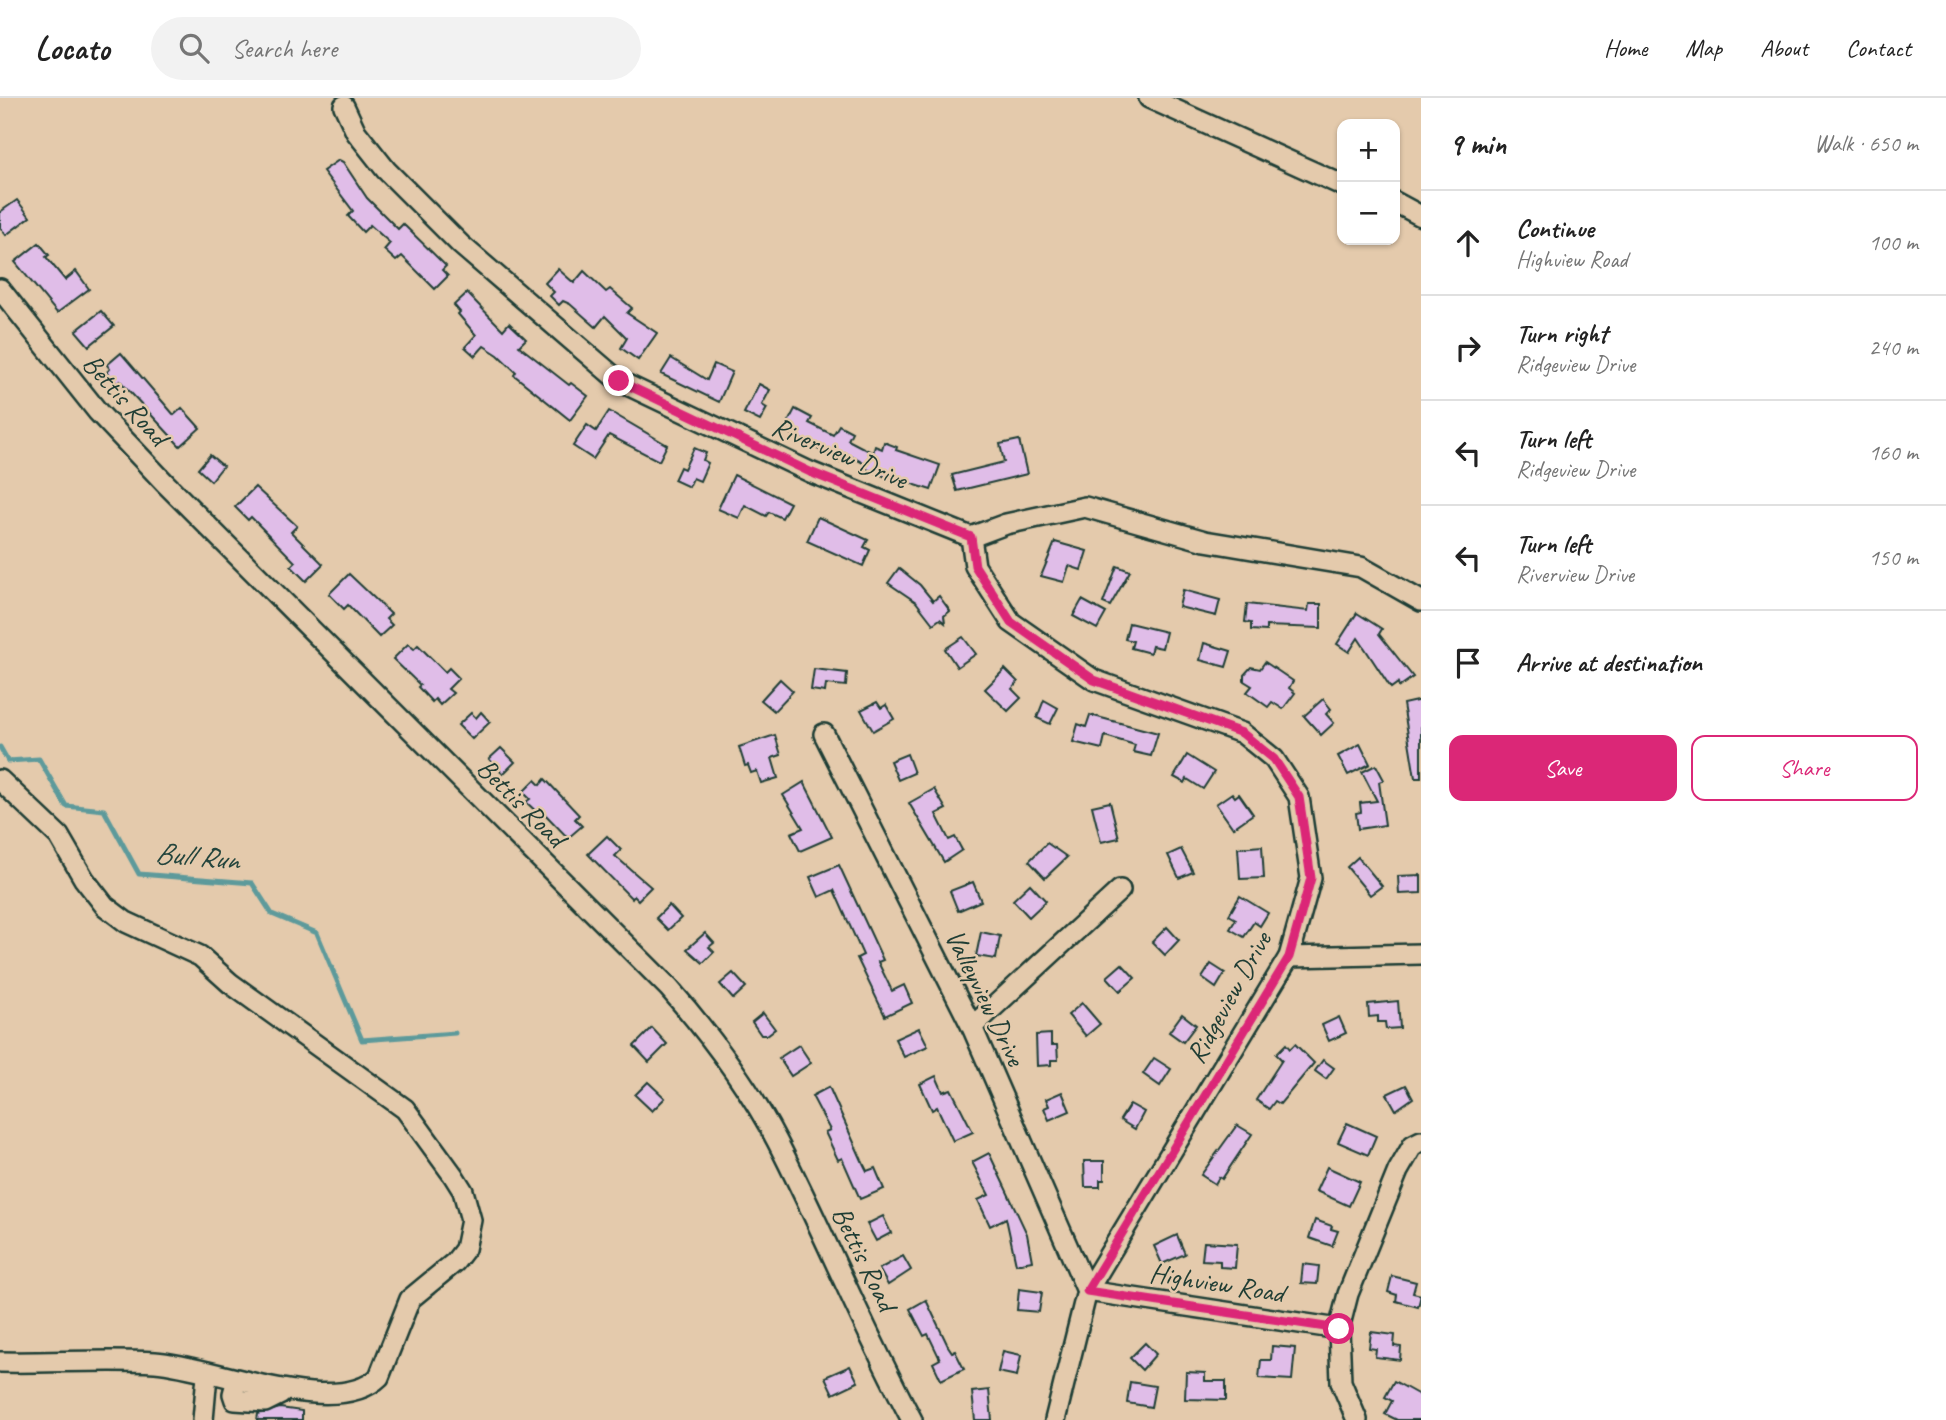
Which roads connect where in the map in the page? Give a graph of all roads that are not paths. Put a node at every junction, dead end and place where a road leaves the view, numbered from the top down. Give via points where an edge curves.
1 (1149, 98) edge
2 (344, 106) dead end
3 (1337, 183) edge
4 (1400, 205) edge
5 (1421, 216) edge
6 (0, 289) edge
7 (971, 537) junction
8 (1421, 601) edge
9 (824, 734) dead end
10 (0, 780) edge
11 (1120, 890) dead end
12 (1421, 954) edge
13 (1289, 957) junction
14 (972, 1027) junction
15 (1421, 1141) edge
16 (1087, 1291) junction
17 (1339, 1329) junction
18 (0, 1363) edge
19 (206, 1375) junction
20 (203, 1420) edge
21 (912, 1420) edge
22 (1055, 1420) edge
23 (1357, 1420) edge

1 - 3 street
2 - 7 street, Riverview Drive via 356,132 386,170 452,236 619,381 810,472
4 - 5 street
6 - 21 street, Bettis Road via 98,412 165,483 669,988 707,1032 776,1139
7 - 8 street via 1006,524 1085,507 1205,541 1361,568
7 - 13 street, Ridgeview Drive via 975,566 1011,622 1094,680 1242,733 1274,759 1299,797 1311,878
9 - 14 street, Valleyview Drive
10 - 19 street via 59,836 105,906 126,922 200,956 230,983 405,1109 463,1191 471,1220 465,1249 410,1299 374,1385 347,1398 327,1400
11 - 14 street
12 - 13 street
13 - 16 street, Ridgeview Drive
14 - 16 street, Valleyview Drive
15 - 17 street via 1413,1145 1398,1171 1348,1294
16 - 17 street, Highview Road
16 - 22 street, Ridgeview Drive
17 - 23 street via 1340,1382
18 - 19 street via 158,1362
19 - 20 street

